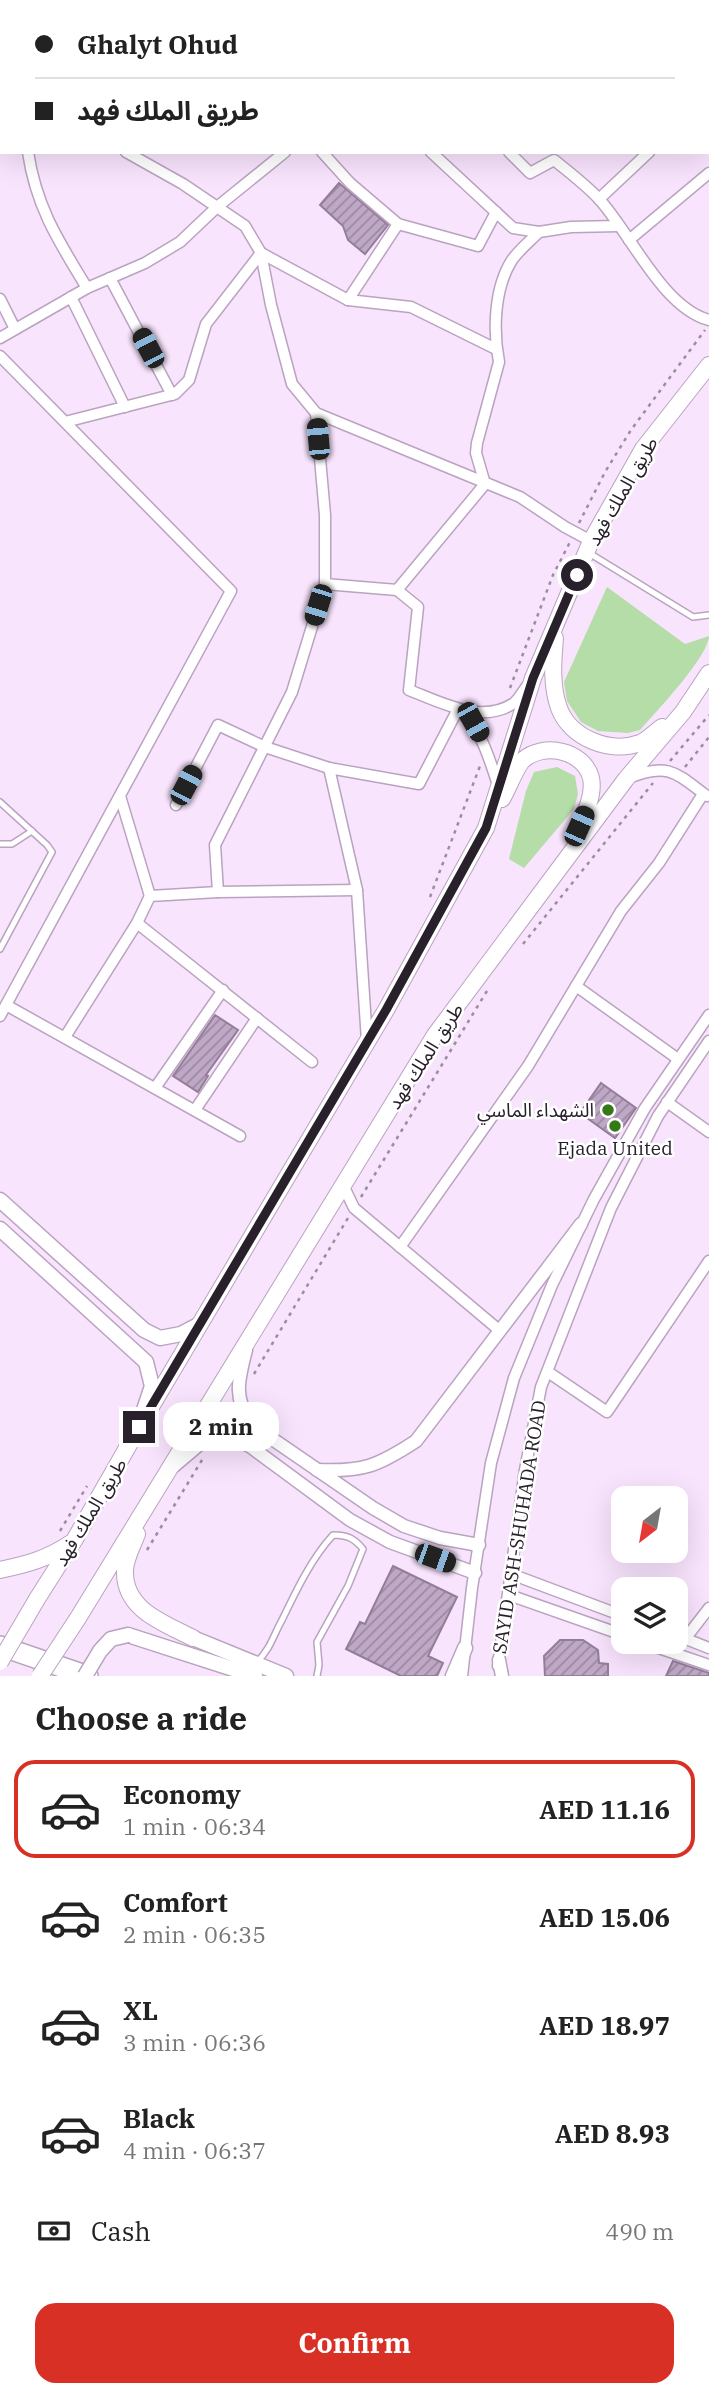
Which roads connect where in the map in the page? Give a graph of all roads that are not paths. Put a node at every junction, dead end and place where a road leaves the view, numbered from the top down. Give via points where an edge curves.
1 (29, 154) edge
2 (130, 154) edge
3 (283, 154) edge
4 (324, 154) edge
5 (433, 154) edge
6 (511, 154) edge
7 (647, 154) edge
8 (709, 173) edge
9 (599, 199) junction
10 (217, 207) junction
11 (496, 212) junction
12 (398, 224) junction
13 (618, 226) junction
14 (539, 232) junction
15 (629, 240) junction
16 (261, 254) junction
17 (110, 278) junction
18 (87, 288) junction
19 (71, 297) junction
20 (0, 299) edge
21 (348, 300) junction
22 (709, 320) edge
23 (15, 329) junction
24 (0, 338) edge
25 (496, 349) junction
26 (0, 356) edge
27 (709, 365) edge
28 (172, 395) junction
29 (125, 407) junction
30 (316, 413) junction
31 (65, 422) junction
32 (485, 484) junction
33 (589, 547) junction
34 (325, 584) junction
35 (397, 590) junction
36 (709, 615) edge
37 (557, 622) junction
38 (709, 673) edge
39 (533, 678) junction
40 (458, 709) junction
41 (682, 712) junction
42 (265, 747) junction
43 (329, 768) junction
44 (625, 779) junction
45 (499, 786) junction
46 (120, 796) junction
47 (706, 796) edge
48 (0, 802) edge
49 (176, 805) dead end
50 (486, 828) junction
51 (32, 831) junction
52 (0, 844) edge
53 (562, 864) junction
54 (357, 890) junction
55 (218, 892) junction
56 (150, 896) junction
57 (137, 923) junction
58 (0, 949) edge
59 (576, 986) junction
60 (223, 990) junction
61 (6, 1005) junction
62 (709, 1015) edge
63 (0, 1016) edge
64 (257, 1018) junction
65 (65, 1037) junction
66 (709, 1041) edge
67 (367, 1044) junction
68 (678, 1059) junction
69 (312, 1062) dead end
70 (155, 1088) junction
71 (667, 1102) junction
72 (195, 1110) junction
73 (709, 1132) edge
74 (240, 1136) dead end
75 (343, 1185) junction
76 (0, 1200) edge
77 (582, 1224) junction
78 (0, 1229) edge
79 (400, 1247) junction
80 (709, 1262) edge
81 (200, 1324) junction
82 (499, 1330) junction
83 (248, 1339) junction
84 (548, 1372) junction
85 (139, 1427) junction
86 (317, 1471) junction
87 (166, 1474) junction
88 (148, 1503) junction
89 (75, 1539) junction
90 (479, 1545) junction
91 (0, 1570) edge
92 (475, 1573) junction
93 (511, 1574) junction
94 (509, 1595) junction
95 (709, 1608) edge
96 (611, 1612) edge
97 (688, 1629) edge
98 (611, 1631) edge
99 (192, 1638) joint
100 (688, 1640) edge
101 (0, 1646) edge
102 (465, 1648) junction
103 (709, 1648) edge
104 (676, 1654) edge
105 (499, 1660) joint
106 (0, 1662) edge
107 (709, 1665) edge
108 (256, 1670) edge
109 (40, 1676) edge
110 (86, 1676) edge
111 (286, 1676) edge
112 (317, 1676) edge
113 (453, 1676) edge
114 (462, 1676) edge
115 (499, 1676) edge

1 - 18 street via 49,225
2 - 10 street
3 - 10 street
4 - 12 street
5 - 11 street
6 - 9 street via 530,173 554,160
7 - 9 street
8 - 15 street
9 - 13 street
10 - 16 street via 245,226
10 - 17 street via 180,242
11 - 12 street via 478,246
11 - 14 street via 513,228
12 - 21 street
13 - 14 street
13 - 15 street
14 - 25 street via 512,260 498,292
15 - 22 street via 680,306
16 - 21 street
16 - 28 street via 206,324 189,380
16 - 30 street via 292,384
17 - 18 street
17 - 28 street
18 - 19 street
19 - 23 street
19 - 29 street
20 - 23 street
21 - 25 street via 411,307
23 - 24 street
25 - 32 street via 499,362 476,453
26 - 31 street
27 - 33 main road, طريق الملك فهد via 643,449
28 - 29 street
29 - 31 street
30 - 32 street
30 - 34 street via 325,515
31 - 46 street via 231,591
32 - 33 street via 520,497
32 - 35 street
33 - 36 lane via 693,617
33 - 37 main road, طريق الملك فهد
34 - 35 street
34 - 42 street via 292,692
35 - 40 street via 418,607 409,690
37 - 39 main road, طريق الملك فهد
37 - 41 main road via 554,689 559,711 574,730 609,747 640,743
38 - 41 main road, طريق الملك فهد
39 - 40 street via 514,703 490,712
39 - 45 main road, طريق الملك فهد
40 - 43 street via 419,784
40 - 45 street via 473,722
41 - 44 main road, طريق الملك فهد
42 - 43 street
42 - 49 street via 218,725
42 - 55 street via 215,845
43 - 54 street
44 - 47 street via 663,769
44 - 53 main road, طريق الملك فهد
45 - 50 main road, طريق الملك فهد
46 - 56 street
46 - 61 street
47 - 59 street via 621,911
48 - 51 lane
50 - 53 main road via 523,761 544,750 571,753 592,781 588,807
50 - 67 main road, طريق الملك فهد
51 - 52 lane via 12,844
51 - 58 lane via 52,852
53 - 75 main road, طريق الملك فهد via 435,1035
54 - 55 street
54 - 67 street
55 - 56 street
56 - 57 street
57 - 60 street
57 - 65 street
59 - 68 street
59 - 79 street via 527,1066
60 - 64 street
60 - 70 street
61 - 63 street
61 - 65 street
62 - 68 street, SAYID ASH-SHUHADA ROAD
64 - 69 street
64 - 72 street
65 - 70 street
66 - 71 street, SAYID ASH-SHUHADA ROAD
67 - 81 main road, طريق الملك فهد
68 - 77 street, SAYID ASH-SHUHADA ROAD via 645,1108
70 - 72 street
71 - 73 street
71 - 84 street, SAYID ASH-SHUHADA ROAD via 611,1208
72 - 74 street
75 - 79 street via 354,1208
75 - 83 main road, طريق الملك فهد
76 - 81 main road via 144,1330 160,1338
77 - 82 street
77 - 90 street, SAYID ASH-SHUHADA ROAD via 514,1378 491,1463
78 - 85 main road via 146,1362 152,1386
79 - 82 street
80 - 84 street via 607,1412
81 - 85 main road, طريق الملك فهد
82 - 86 street via 416,1441 371,1466
83 - 86 street via 238,1385 241,1410 252,1425
83 - 87 main road, طريق الملك فهد
84 - 93 street, SAYID ASH-SHUHADA ROAD via 525,1470
85 - 89 main road, طريق الملك فهد
86 - 90 street via 404,1525
87 - 88 main road, طريق الملك فهد
87 - 92 street via 207,1438 227,1434 390,1542
88 - 99 main road via 125,1570 128,1591 144,1613
88 - 109 main road, طريق الملك فهد, bridge
89 - 91 main road via 34,1563
89 - 106 main road, طريق الملك فهد, bridge
90 - 92 street, SAYID ASH-SHUHADA ROAD
92 - 102 street, SAYID ASH-SHUHADA ROAD
93 - 94 street, SAYID ASH-SHUHADA ROAD
93 - 96 street
94 - 98 street
94 - 105 street, SAYID ASH-SHUHADA ROAD
95 - 97 street
99 - 108 main road
100 - 103 street
101 - 110 highway
102 - 113 main road
102 - 114 street, SAYID ASH-SHUHADA ROAD
104 - 107 street
105 - 115 street
108 - 110 main road, bridge via 128,1635 111,1639
108 - 111 main road
108 - 112 lane via 324,1544 333,1535 345,1535 363,1549 317,1642

